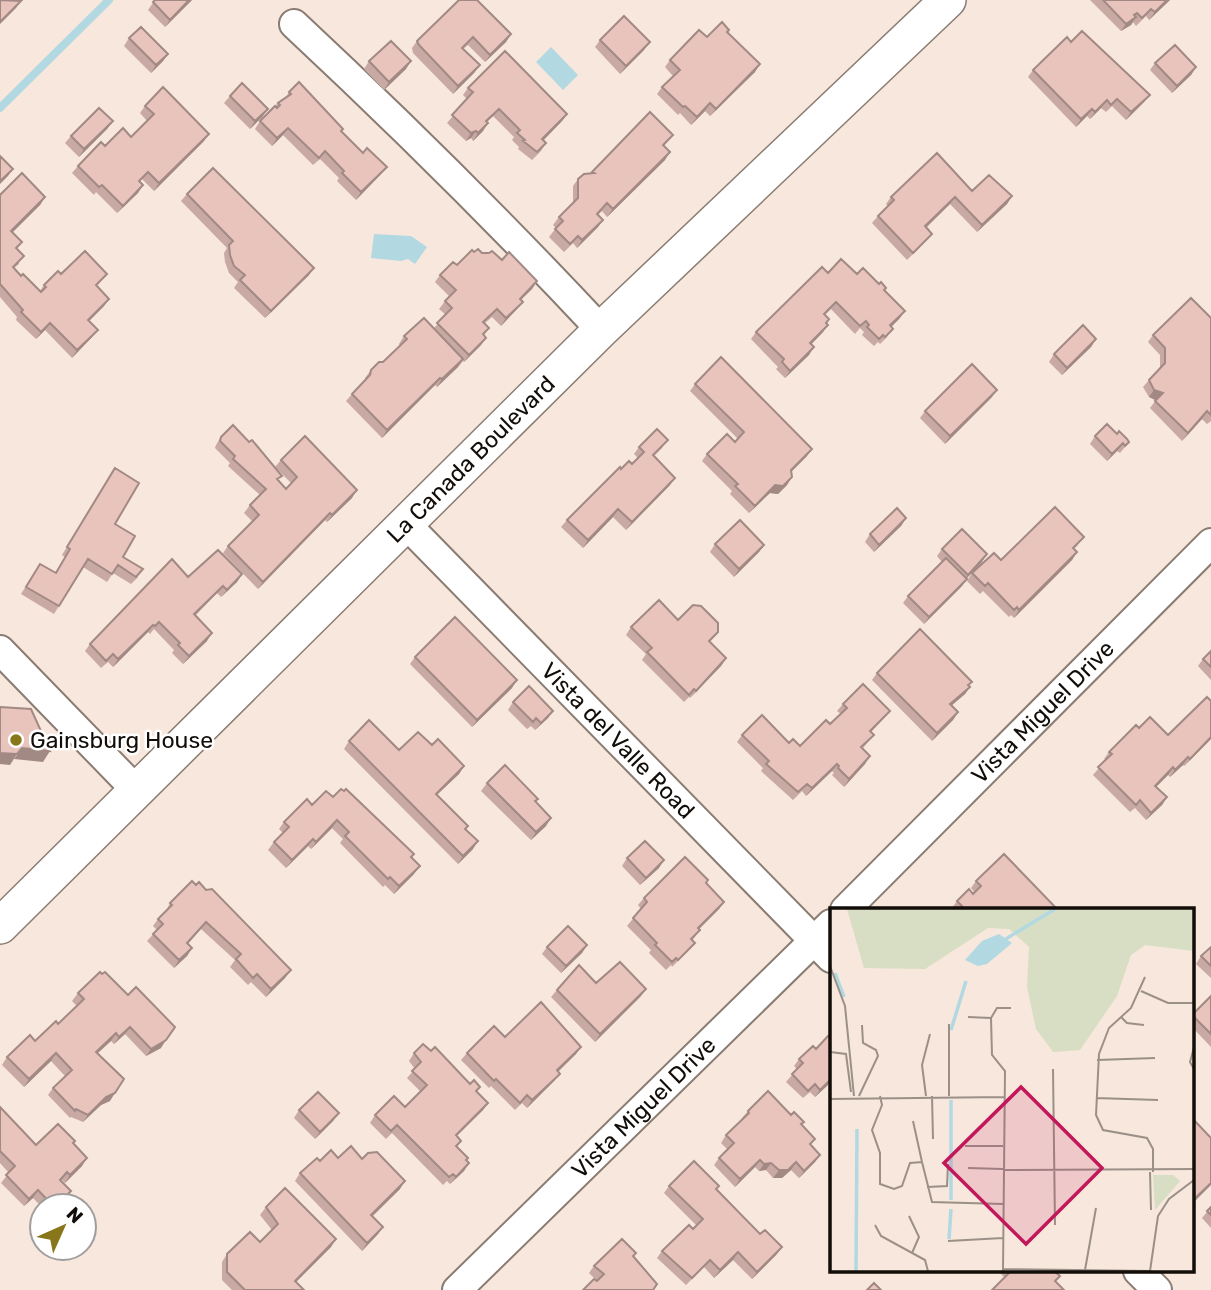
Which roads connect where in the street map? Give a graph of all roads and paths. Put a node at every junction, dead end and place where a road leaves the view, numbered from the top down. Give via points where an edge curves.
1 (948, 0) edge
2 (294, 24) dead end
3 (601, 330) junction
4 (406, 524) junction
5 (1211, 543) edge
6 (0, 650) edge
7 (136, 790) junction
8 (847, 908) edge
9 (0, 926) edge
10 (826, 941) edge
11 (1139, 1272) edge
12 (457, 1290) edge
13 (1157, 1290) edge

1 - 3 street, La Canada Boulevard
2 - 3 street via 482,204
3 - 4 street, La Canada Boulevard
4 - 7 street, La Canada Boulevard
4 - 10 street, Vista del Valle Road
5 - 8 street, Vista Miguel Drive
6 - 7 street
7 - 9 street, La Canada Boulevard
10 - 12 street, Vista Miguel Drive
11 - 13 street

